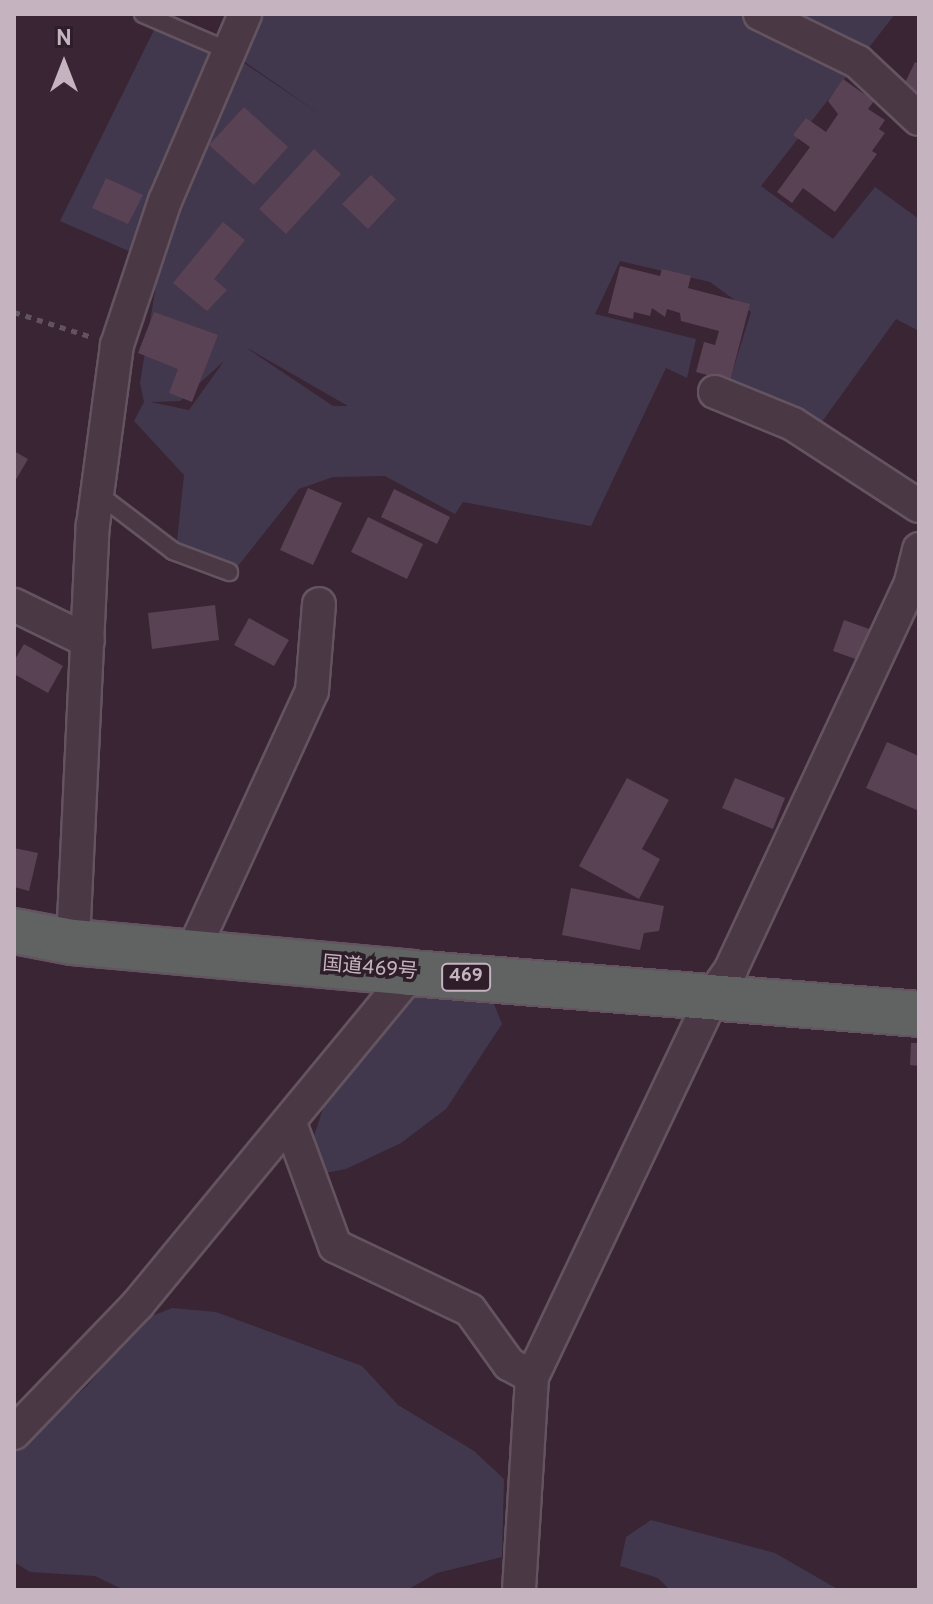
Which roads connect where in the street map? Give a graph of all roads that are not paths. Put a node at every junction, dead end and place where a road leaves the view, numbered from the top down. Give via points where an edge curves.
1 (143, 14) edge
2 (245, 14) edge
3 (760, 14) edge
4 (229, 51) junction
5 (919, 119) edge
6 (715, 392) dead end
7 (97, 493) junction
8 (919, 506) edge
9 (919, 549) edge
10 (229, 572) dead end
11 (915, 585) edge
12 (319, 604) dead end
13 (14, 605) edge
14 (88, 641) junction
15 (14, 931) edge
16 (73, 942) junction
17 (192, 953) junction
18 (411, 973) junction
19 (713, 995) junction
20 (919, 1014) edge
21 (290, 1123) junction
22 (532, 1377) junction
23 (14, 1433) edge
24 (519, 1590) edge

1 - 4 lane
2 - 4 street
3 - 5 street via 858,62
4 - 7 street via 165,201 117,345
6 - 8 street via 793,424
7 - 10 lane via 173,551
7 - 14 street
9 - 11 street
11 - 19 street via 731,969
12 - 17 street via 312,691
13 - 14 street
14 - 16 street
15 - 16 highway, 国道469号 / 469
16 - 17 highway, 国道469号 / 469
17 - 18 highway, 国道469号 / 469
18 - 19 highway, 国道469号 / 469
18 - 21 street
19 - 20 highway, 国道469号 / 469
19 - 22 street
21 - 22 street via 335,1246 470,1310 509,1364
21 - 23 street via 138,1304
22 - 24 street

